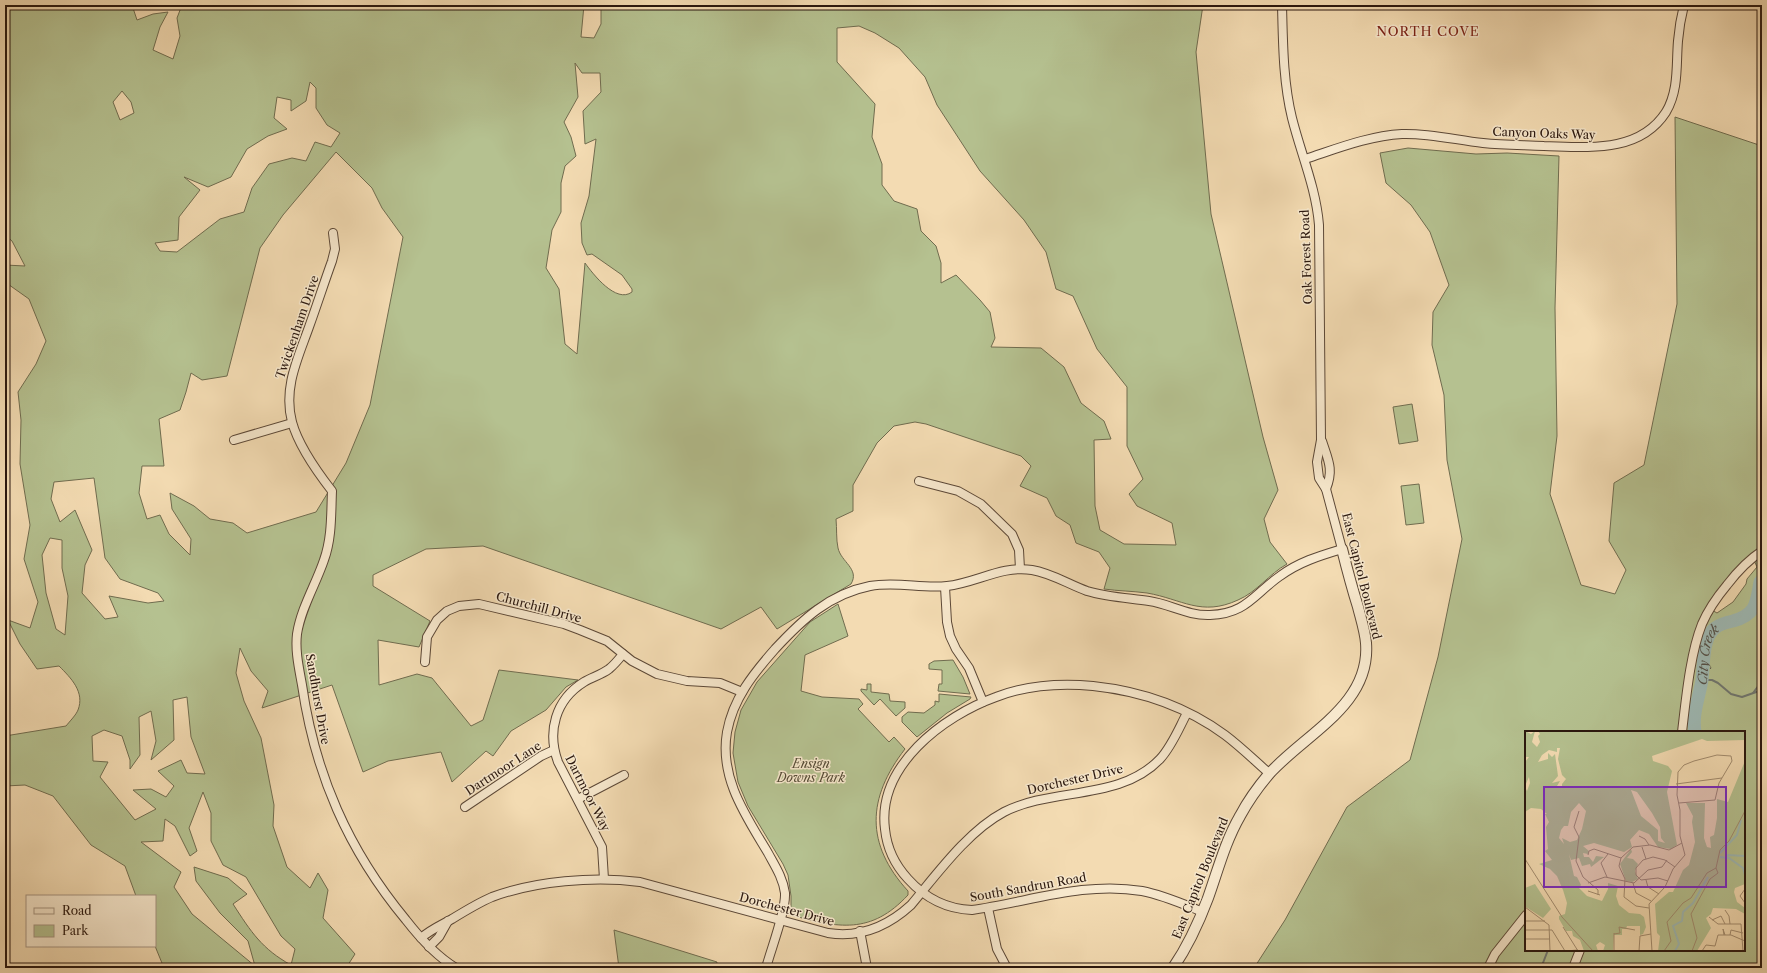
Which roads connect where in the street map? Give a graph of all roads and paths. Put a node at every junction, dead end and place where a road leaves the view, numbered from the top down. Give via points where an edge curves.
1 (1282, 5) edge
2 (1684, 5) edge
3 (1305, 159) junction
4 (333, 233) dead end
5 (292, 422) junction
6 (234, 440) dead end
7 (1321, 440) junction
8 (919, 481) dead end
9 (1326, 489) junction
10 (332, 491) joint
11 (1342, 549) junction
12 (1762, 552) edge
13 (1020, 569) junction
14 (945, 587) junction
15 (623, 654) junction
16 (425, 662) dead end
17 (742, 692) junction
18 (983, 702) junction
19 (1188, 713) junction
20 (1682, 731) edge
21 (554, 750) junction
22 (1270, 774) junction
23 (624, 775) dead end
24 (578, 799) junction
25 (465, 807) dead end
26 (604, 879) junction
27 (921, 892) junction
28 (988, 908) junction
29 (1203, 912) junction
30 (1525, 916) edge
31 (780, 920) junction
32 (449, 921) junction
33 (860, 932) junction
34 (421, 938) junction
35 (429, 947) junction
36 (1580, 951) edge
37 (456, 968) edge
38 (766, 968) edge
39 (867, 968) edge
40 (1007, 968) edge
41 (1173, 968) edge
42 (1488, 968) edge
43 (1573, 968) edge

1 - 3 street, Oak Forest Road via 1285,75 1292,118
2 - 3 street, Canyon Oaks Way via 1678,40 1675,90 1671,101 1657,122 1631,140 1603,147 1582,147 1482,143 1430,135 1401,134 1365,139
3 - 7 street, Oak Forest Road via 1319,225
4 - 5 street, Twickenham Drive via 335,249 332,261 290,381
5 - 6 street
5 - 10 street, Twickenham Drive via 317,472
7 - 9 street, Oak Forest Road via 1317,462 1319,478
7 - 9 street, Oak Forest Road via 1329,461 1331,477
8 - 13 street via 950,488 981,504 1008,528 1019,550
9 - 11 street, East Capitol Boulevard
10 - 34 street, Sandhurst Drive via 328,547 298,634 297,652 307,720 323,778 340,819 374,880
11 - 13 street via 1305,561 1277,577 1243,606 1227,613 1211,615 1188,613 1150,601 1104,595 1084,590 1040,571
11 - 22 street, East Capitol Boulevard via 1365,634 1363,672 1355,691 1343,707
12 - 20 street via 1746,563 1730,580 1702,624 1693,656
13 - 14 street via 1007,570
14 - 17 street via 883,584 859,589 836,598 816,609 798,624 758,669
14 - 18 street via 950,636 969,668
15 - 16 street, Churchill Drive via 607,641 564,624 486,605 471,604 453,608 433,625 426,643
15 - 17 street, Churchill Drive via 640,666 666,677 720,683
15 - 21 street, Dartmoor Way via 609,669 578,686 563,702 554,722
17 - 31 street via 726,734 727,771 744,814 782,880 785,897
18 - 19 street, South Sandrun Road via 1026,688 1075,685 1127,692 1158,700
18 - 27 street, South Sandrun Road via 958,715 936,731 909,757 893,779 885,806 884,826 888,844 895,862
19 - 22 street, South Sandrun Road via 1224,735
19 - 27 street, Dorchester Drive via 1165,753 1141,774 1118,784 1039,799 1003,812 974,833
21 - 24 street, Dartmoor Way
21 - 25 street, Dartmoor Lane
22 - 29 street, East Capitol Boulevard via 1249,801 1232,832
23 - 24 street
24 - 26 street, Dartmoor Way via 602,847
26 - 31 street, Dorchester Drive via 640,882
26 - 32 street, Dorchester Drive via 568,881 513,890 482,902
27 - 28 street, South Sandrun Road via 943,905 958,909
27 - 33 street, Dorchester Drive via 911,906 890,922 868,932
28 - 29 street, South Sandrun Road via 1062,892 1106,888 1129,889 1157,895
28 - 40 street via 997,949
29 - 41 street, East Capitol Boulevard
30 - 42 street via 1495,954
31 - 33 street, Dorchester Drive via 836,935
31 - 38 street
32 - 34 street, Dorchester Drive via 431,929
32 - 35 street, Dorchester Drive
33 - 39 street
34 - 35 street, Sandhurst Drive
35 - 37 street, Sandhurst Drive
36 - 43 street

